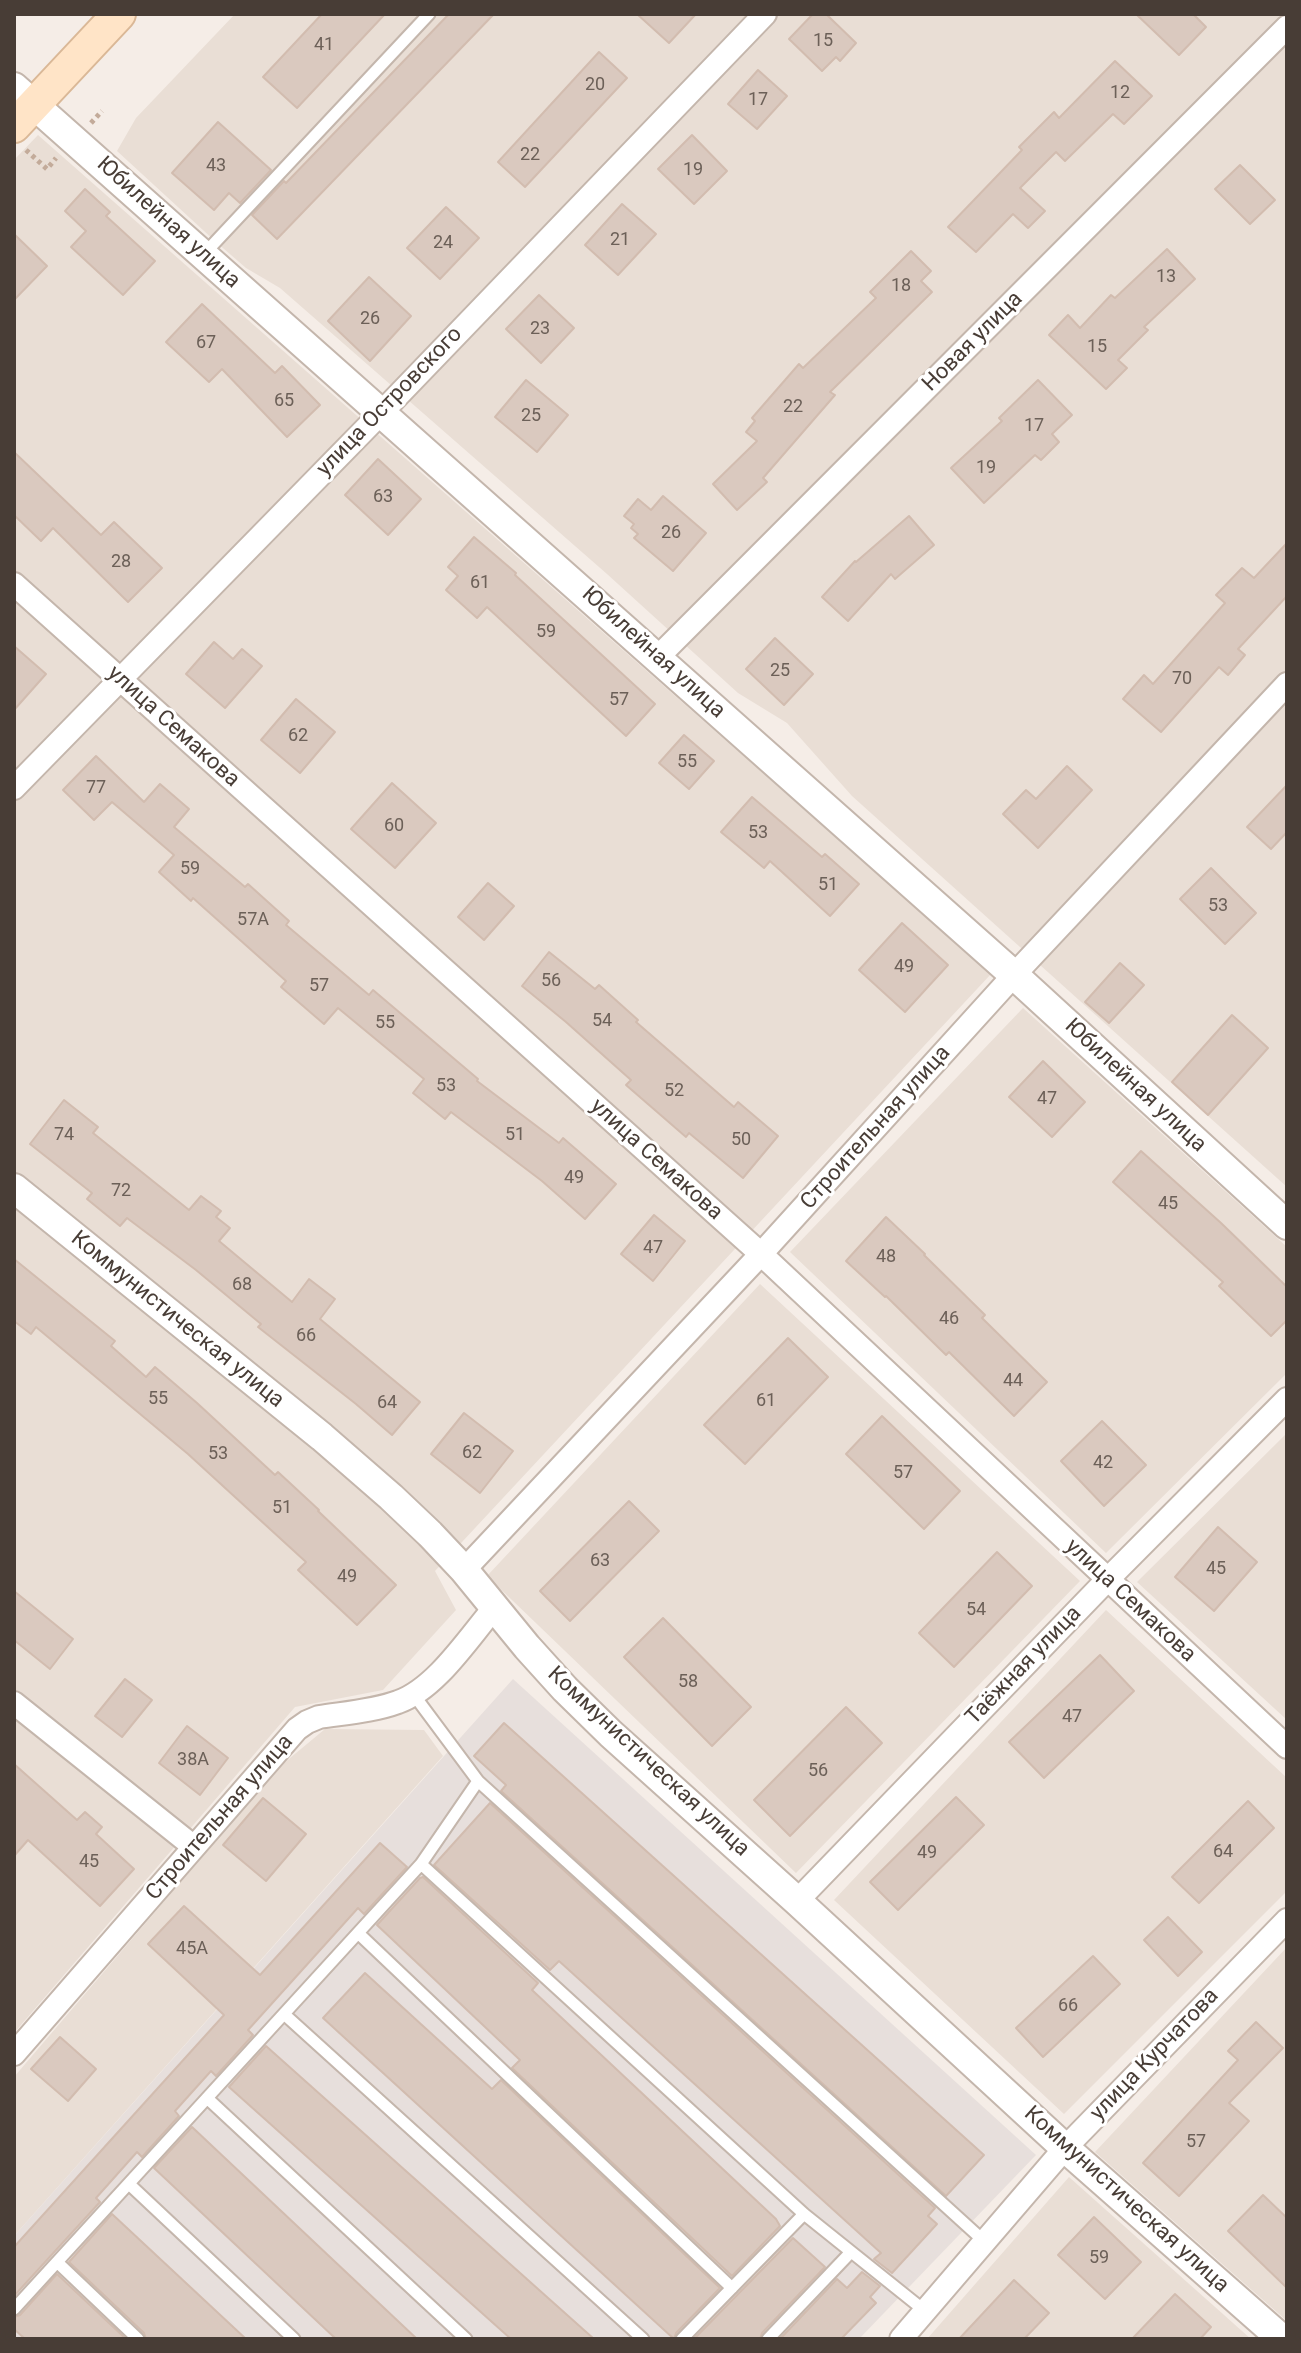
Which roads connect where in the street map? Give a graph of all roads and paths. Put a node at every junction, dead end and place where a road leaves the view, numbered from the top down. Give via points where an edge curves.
1 (119, 14) edge
2 (429, 14) edge
3 (765, 14) edge
4 (1287, 27) edge
5 (21, 106) edge
6 (203, 255) junction
7 (382, 412) junction
8 (14, 584) edge
9 (658, 657) junction
10 (119, 679) junction
11 (1287, 684) edge
12 (14, 788) edge
13 (1014, 975) junction
14 (14, 1188) edge
15 (1287, 1225) edge
16 (761, 1254) junction
17 (1287, 1399) edge
18 (464, 1570) junction
19 (1107, 1580) junction
20 (495, 1607) junction
21 (414, 1695) junction
22 (14, 1703) edge
23 (1287, 1747) edge
24 (478, 1781) junction
25 (194, 1847) junction
26 (421, 1864) junction
27 (797, 1901) junction
28 (1287, 1920) edge
29 (358, 1933) junction
30 (284, 2014) junction
31 (14, 2054) edge
32 (207, 2098) junction
33 (1065, 2148) junction
34 (129, 2184) junction
35 (804, 2214) junction
36 (985, 2242) junction
37 (851, 2252) junction
38 (57, 2262) junction
39 (732, 2288) junction
40 (14, 2309) edge
41 (925, 2311) junction
42 (138, 2339) edge
43 (294, 2339) edge
44 (466, 2339) edge
45 (643, 2339) edge
46 (682, 2339) edge
47 (768, 2339) edge
48 (901, 2339) edge
49 (1282, 2339) edge

1 - 5 main road
2 - 6 lane
3 - 7 street, улица Островского
4 - 9 street, Новая улица
5 - 6 street, Юбилейная улица
6 - 7 street, Юбилейная улица
7 - 9 street, Юбилейная улица
7 - 10 street, улица Островского
8 - 10 street, улица Семакова
9 - 13 street, Юбилейная улица
10 - 12 street, улица Островского
10 - 16 street, улица Семакова
11 - 13 street, Строительная улица
13 - 15 street, Юбилейная улица
13 - 16 street, Строительная улица
14 - 18 street, Коммунистическая улица via 322,1437
16 - 18 street, Строительная улица
16 - 19 street, улица Семакова
17 - 19 street, Таёжная улица
18 - 20 street, Коммунистическая улица
19 - 23 street, улица Семакова
19 - 27 street, Таёжная улица
20 - 21 street, Строительная улица via 430,1684
20 - 27 street, Коммунистическая улица via 611,1734
21 - 24 lane
21 - 25 street, Строительная улица via 307,1722
22 - 25 street
24 - 26 lane
24 - 36 lane
25 - 31 street, Строительная улица
26 - 29 lane
26 - 35 lane
27 - 33 street, Коммунистическая улица
28 - 33 street, улица Курчатова
29 - 30 lane
29 - 39 lane
30 - 32 lane
30 - 45 lane
32 - 34 lane
32 - 44 lane
33 - 36 street, улица Курчатова
33 - 49 street, Коммунистическая улица
34 - 38 lane
34 - 43 lane
35 - 37 lane
35 - 39 lane
36 - 41 street, улица Курчатова
37 - 41 lane
37 - 47 lane
38 - 40 lane
38 - 42 lane
39 - 46 lane
41 - 48 street, улица Курчатова

